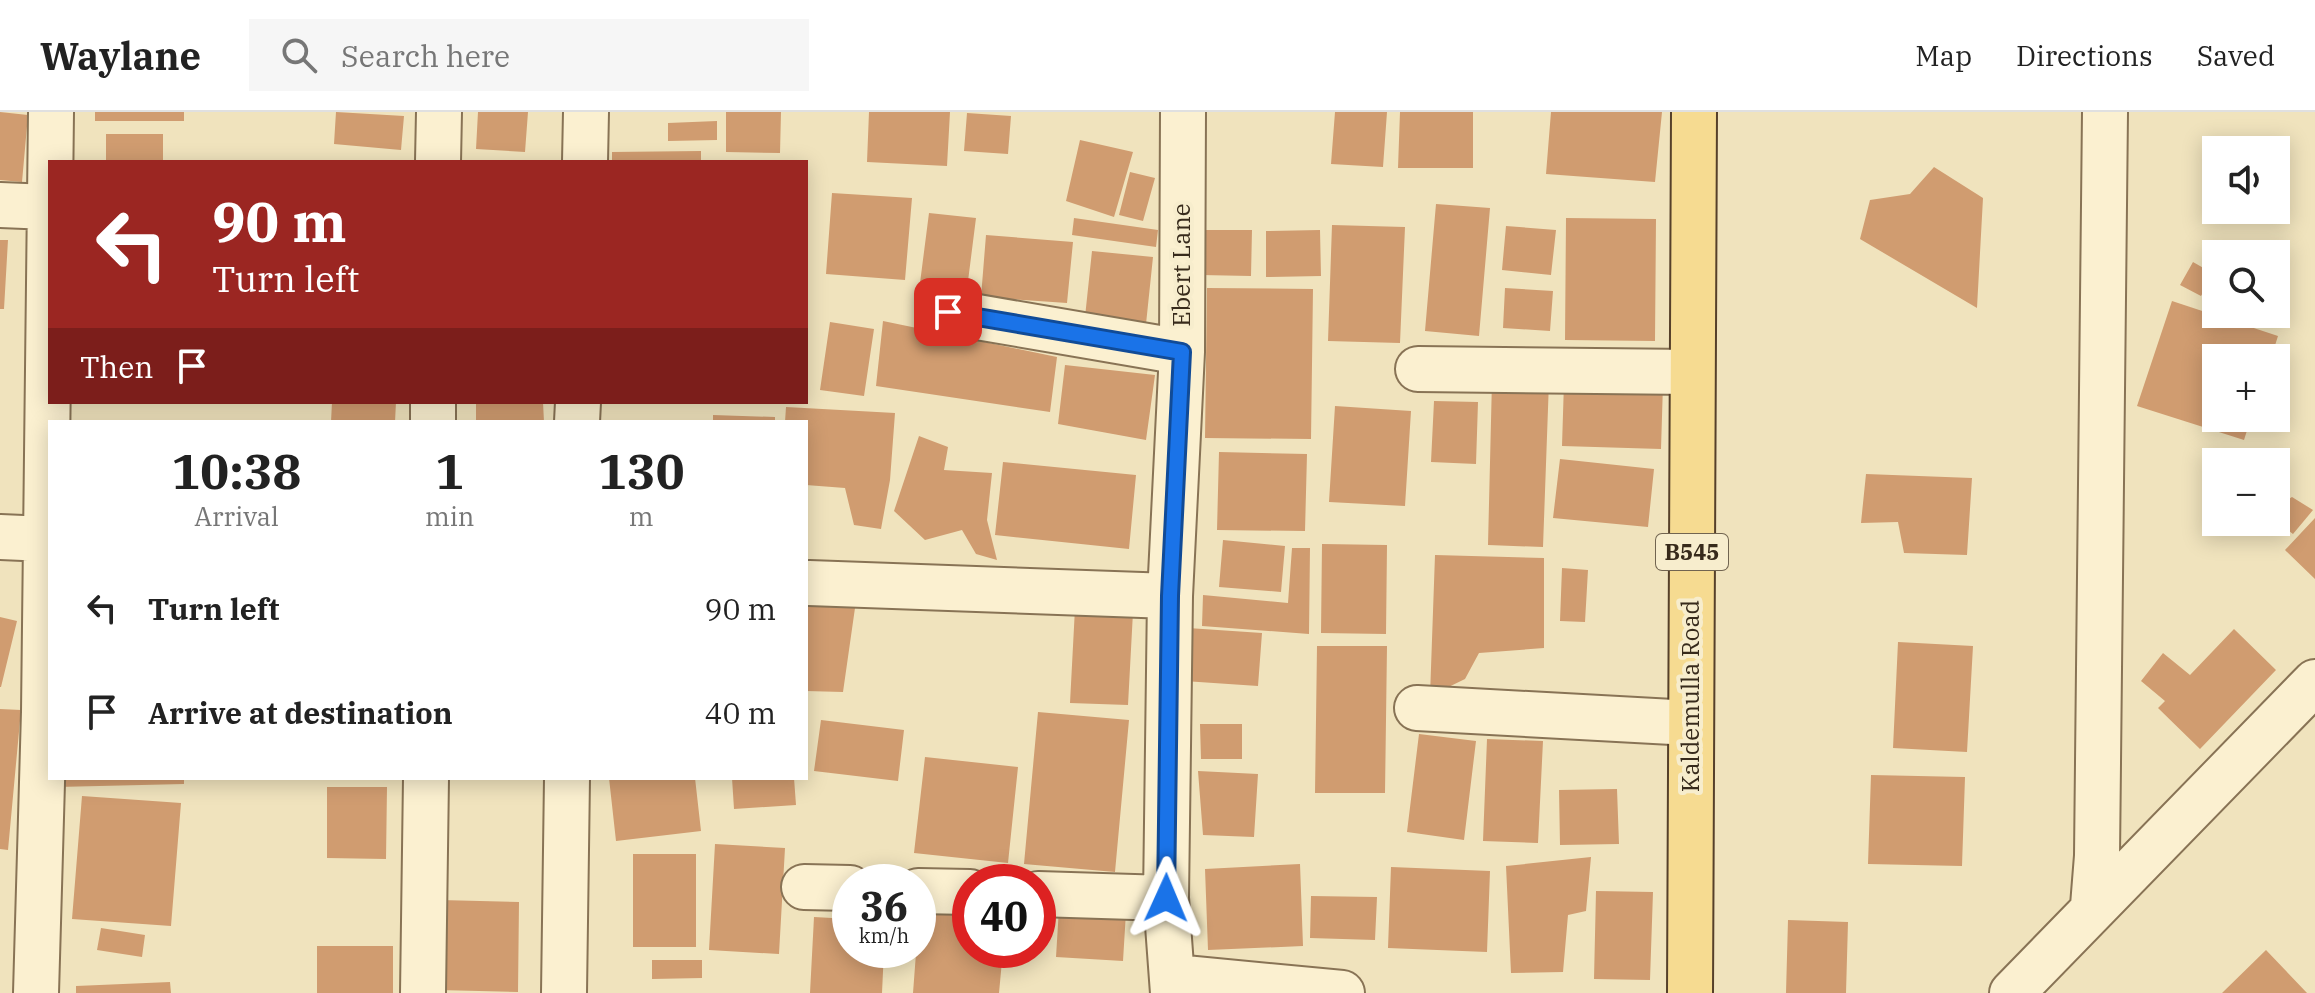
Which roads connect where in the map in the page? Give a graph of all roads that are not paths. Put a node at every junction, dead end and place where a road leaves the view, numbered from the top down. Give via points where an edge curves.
1 (51, 112) edge
2 (439, 112) edge
3 (586, 112) edge
4 (1183, 112) edge
5 (1694, 112) edge
6 (2105, 112) edge
7 (50, 160) edge
8 (438, 160) edge
9 (585, 160) edge
10 (0, 205) edge
11 (48, 207) edge
12 (948, 312) dead end
13 (48, 318) edge
14 (1182, 352) junction
15 (1418, 369) dead end
16 (1692, 372) junction
17 (0, 537) edge
18 (46, 539) junction
19 (809, 583) dead end
20 (1170, 596) junction
21 (2315, 682) edge
22 (1417, 708) dead end
23 (1691, 723) junction
24 (426, 780) edge
25 (567, 780) edge
26 (804, 887) dead end
27 (832, 888) edge
28 (1056, 895) edge
29 (1166, 898) junction
30 (2093, 906) junction
31 (1173, 985) edge
32 (36, 993) edge
33 (423, 993) edge
34 (564, 993) edge
35 (1342, 993) edge
36 (1690, 993) edge
37 (2012, 993) edge

1 - 7 street
2 - 8 street
3 - 9 street
4 - 14 street, Ebert Lane
5 - 16 main road, Kaldemulla Road / B545
6 - 30 street
10 - 11 street
12 - 14 street
13 - 18 street
14 - 20 street, Ebert Lane
15 - 16 street
16 - 23 main road, Kaldemulla Road / B545
17 - 18 street
18 - 32 street
19 - 20 street
20 - 29 street, Ebert Lane
21 - 30 street
22 - 23 street
23 - 36 main road, Kaldemulla Road / B545
24 - 33 street
25 - 34 street
26 - 27 street
28 - 29 street
29 - 31 street, Ebert Lane
30 - 37 street
31 - 35 street

